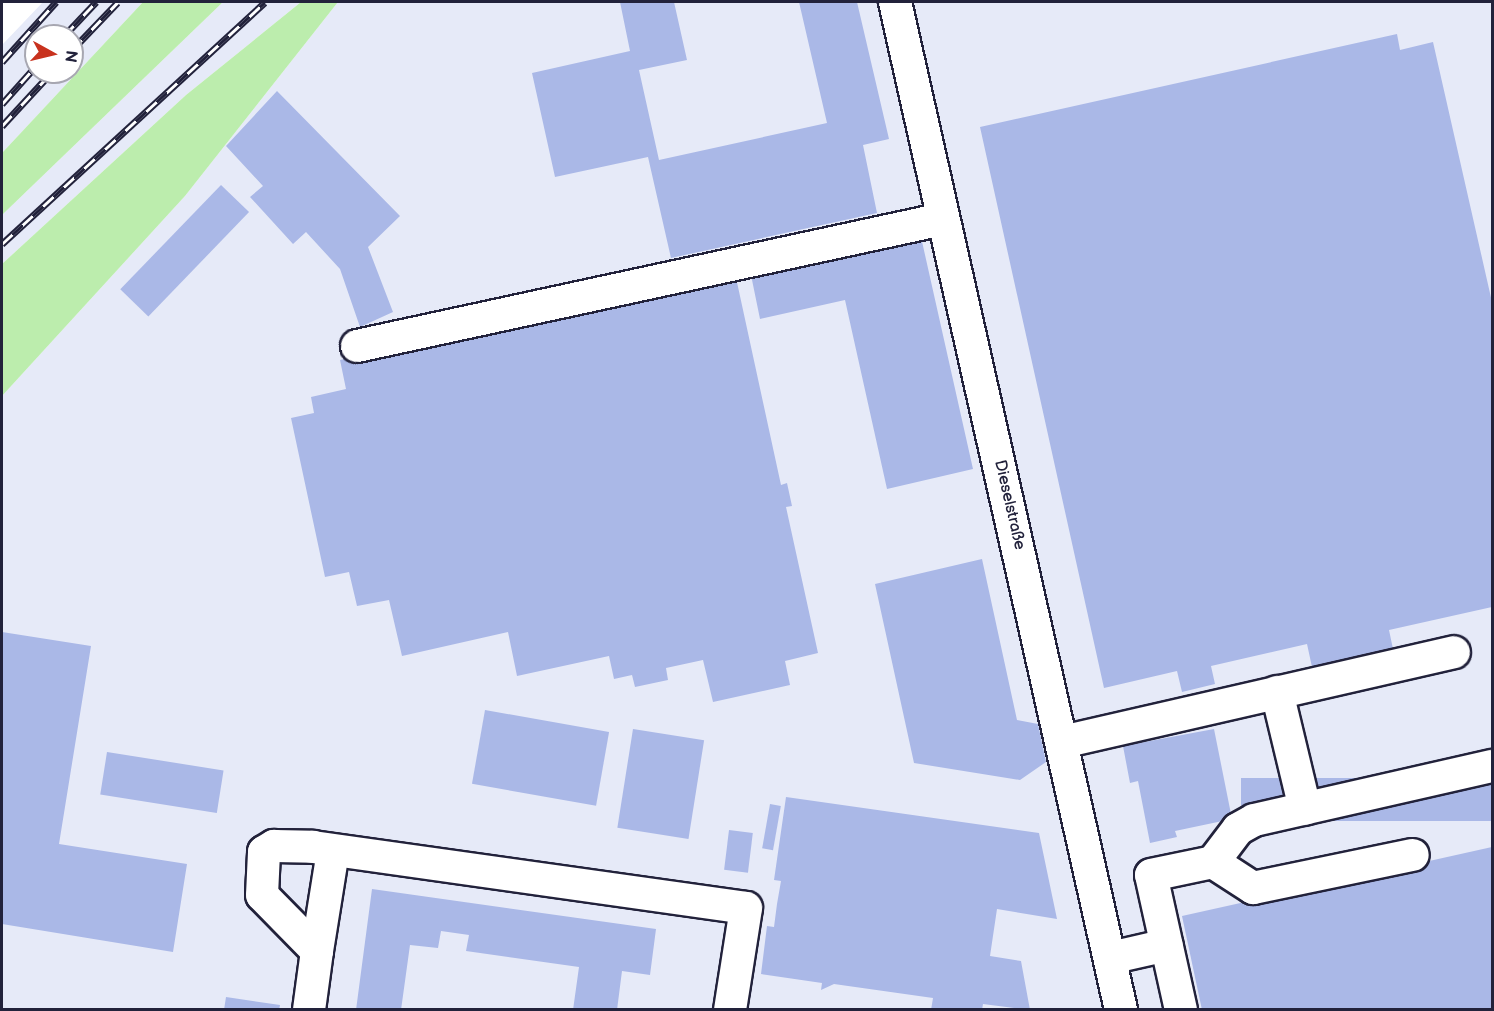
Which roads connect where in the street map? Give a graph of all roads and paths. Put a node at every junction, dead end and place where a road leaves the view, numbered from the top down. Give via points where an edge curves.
1 (895, 2) edge
2 (944, 219) junction
3 (357, 346) dead end
4 (1454, 652) dead end
5 (1277, 692) junction
6 (1062, 742) junction
7 (1492, 766) edge
8 (1305, 809) junction
9 (333, 851) junction
10 (1413, 855) dead end
11 (1213, 862) junction
12 (1167, 945) junction
13 (317, 951) junction
14 (1110, 958) junction
15 (309, 1010) edge
16 (730, 1010) edge
17 (1121, 1010) edge
18 (1181, 1010) edge

1 - 2 street, Dieselstraße
2 - 3 street
2 - 6 street, Dieselstraße
4 - 5 street
5 - 6 street
5 - 8 street
6 - 14 street, Dieselstraße
7 - 8 street
8 - 11 street via 1254,820 1238,829
9 - 13 street
9 - 13 street via 274,846 264,852 261,870 262,895
9 - 16 street via 746,908
10 - 11 street via 1253,888
11 - 12 street via 1151,875
12 - 14 street
12 - 18 street
13 - 15 street
14 - 17 street, Dieselstraße

